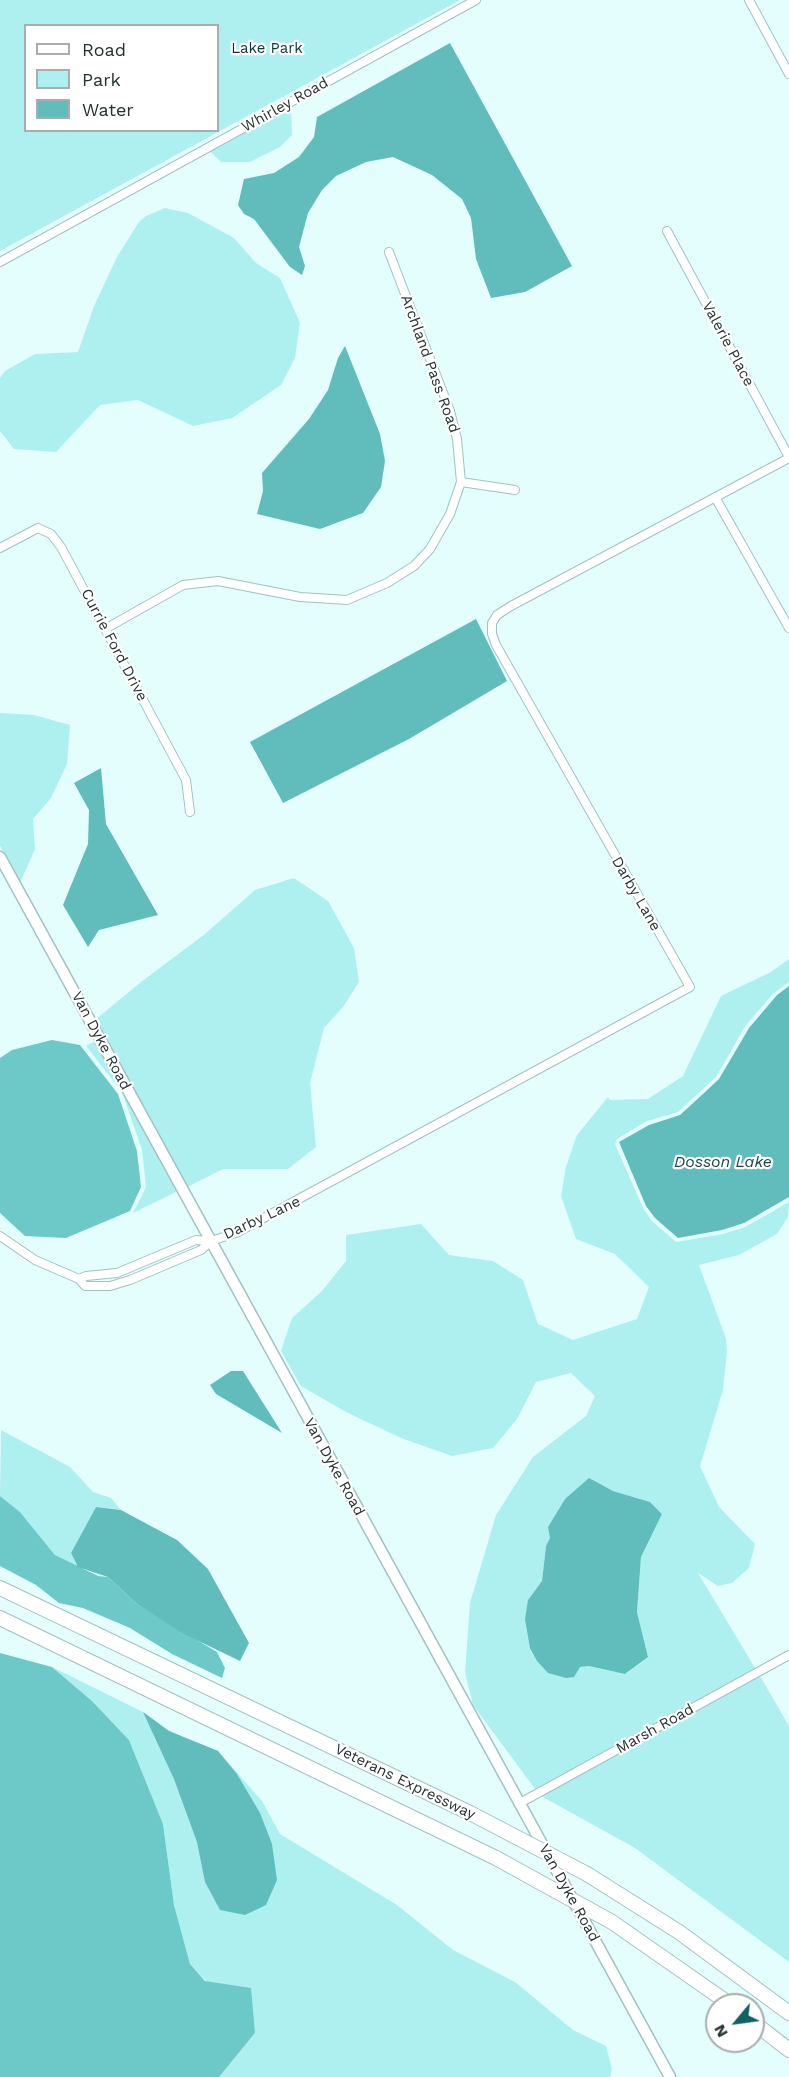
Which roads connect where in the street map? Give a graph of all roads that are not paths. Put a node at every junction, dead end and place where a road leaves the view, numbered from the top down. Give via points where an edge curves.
1 (476, 0) edge
2 (749, 0) edge
3 (789, 74) edge
4 (667, 231) dead end
5 (389, 252) dead end
6 (0, 262) edge
7 (789, 457) edge
8 (461, 482) junction
9 (515, 490) dead end
10 (715, 497) junction
11 (0, 548) edge
12 (789, 628) edge
13 (105, 629) junction
14 (190, 812) dead end
15 (0, 857) edge
16 (0, 1236) edge
17 (211, 1241) junction
18 (0, 1588) edge
19 (0, 1618) edge
20 (789, 1655) edge
21 (520, 1803) junction
22 (714, 1993) edge
23 (789, 2013) edge
24 (765, 2031) edge
25 (789, 2050) edge
26 (670, 2077) edge

1 - 6 street, Whirley Road
2 - 3 street
4 - 7 street, Valerie Place
5 - 8 street, Archland Pass Road via 450,411 458,439
7 - 10 street, Darby Lane
8 - 9 street
8 - 13 street, Archland Pass Road via 447,520 422,557 387,583 347,600 300,597 218,581 183,585
10 - 12 street
10 - 17 street, Darby Lane via 511,606 492,623 492,634 573,786 690,987 298,1201 236,1233
11 - 13 street, Currie Ford Drive via 38,528 51,534
13 - 14 street, Currie Ford Drive via 186,780
15 - 17 main road, Van Dyke Road
16 - 17 street via 35,1260 79,1280 117,1273 196,1240
17 - 21 main road, Van Dyke Road
18 - 23 highway, Veterans Expressway, bridge via 472,1814 587,1874 679,1932
19 - 22 highway, Veterans Expressway, bridge via 496,1858 612,1922
20 - 21 street, Marsh Road
21 - 26 main road, Van Dyke Road
24 - 25 highway

